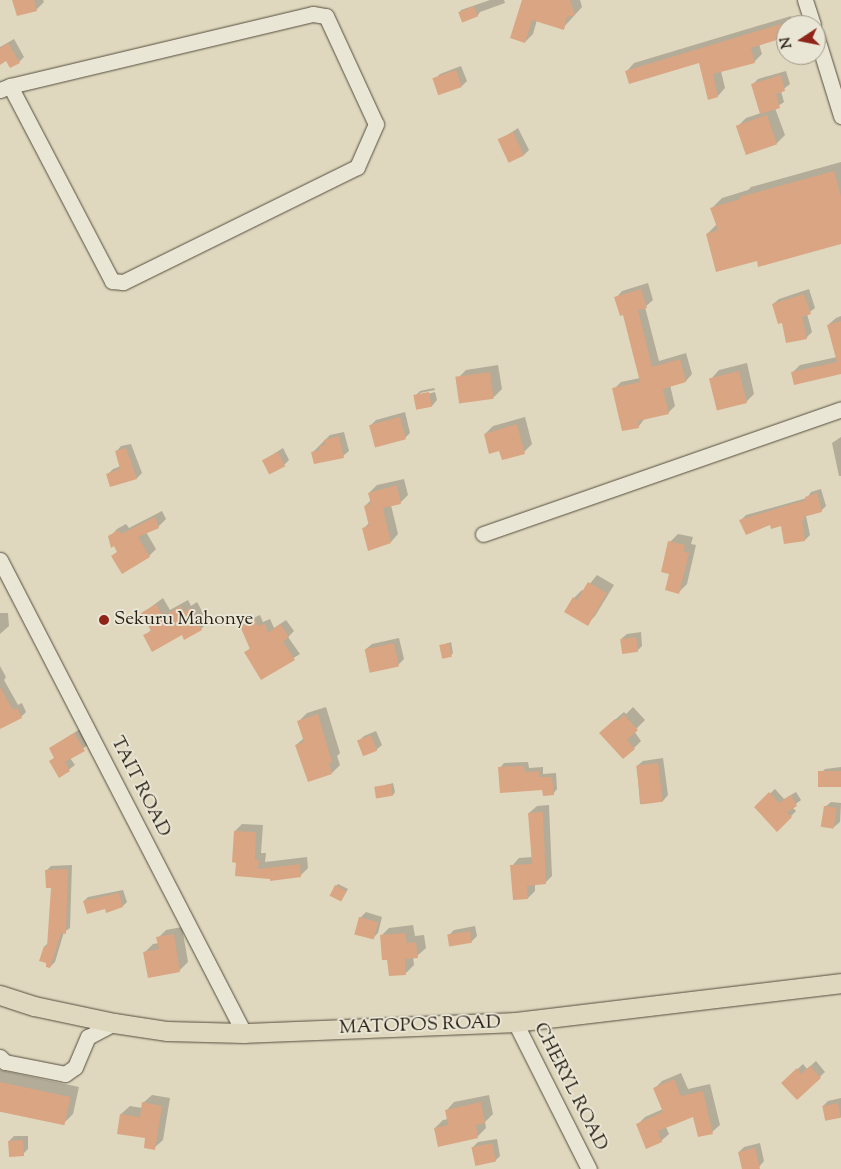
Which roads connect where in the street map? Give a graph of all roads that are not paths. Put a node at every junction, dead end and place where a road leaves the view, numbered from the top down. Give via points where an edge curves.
1 (805, 0) edge
2 (810, 15) edge
3 (825, 65) edge
4 (5, 88) edge
5 (841, 116) edge
6 (841, 409) edge
7 (483, 534) dead end
8 (0, 560) edge
9 (841, 983) edge
10 (0, 995) edge
11 (515, 1022) junction
12 (114, 1023) junction
13 (244, 1033) junction
14 (0, 1057) edge
15 (589, 1169) edge

1 - 2 street
3 - 5 street
4 - 4 street via 312,14 326,16 376,124 357,167 123,282 112,281
6 - 7 street
8 - 13 street, TAIT ROAD
9 - 11 main road, MATOPOS ROAD
10 - 12 main road, MATOPOS ROAD via 34,1006
11 - 13 main road, MATOPOS ROAD
11 - 15 street, CHERYL ROAD
12 - 13 main road, MATOPOS ROAD via 166,1031
12 - 14 street via 88,1037 75,1067 65,1074 5,1062

